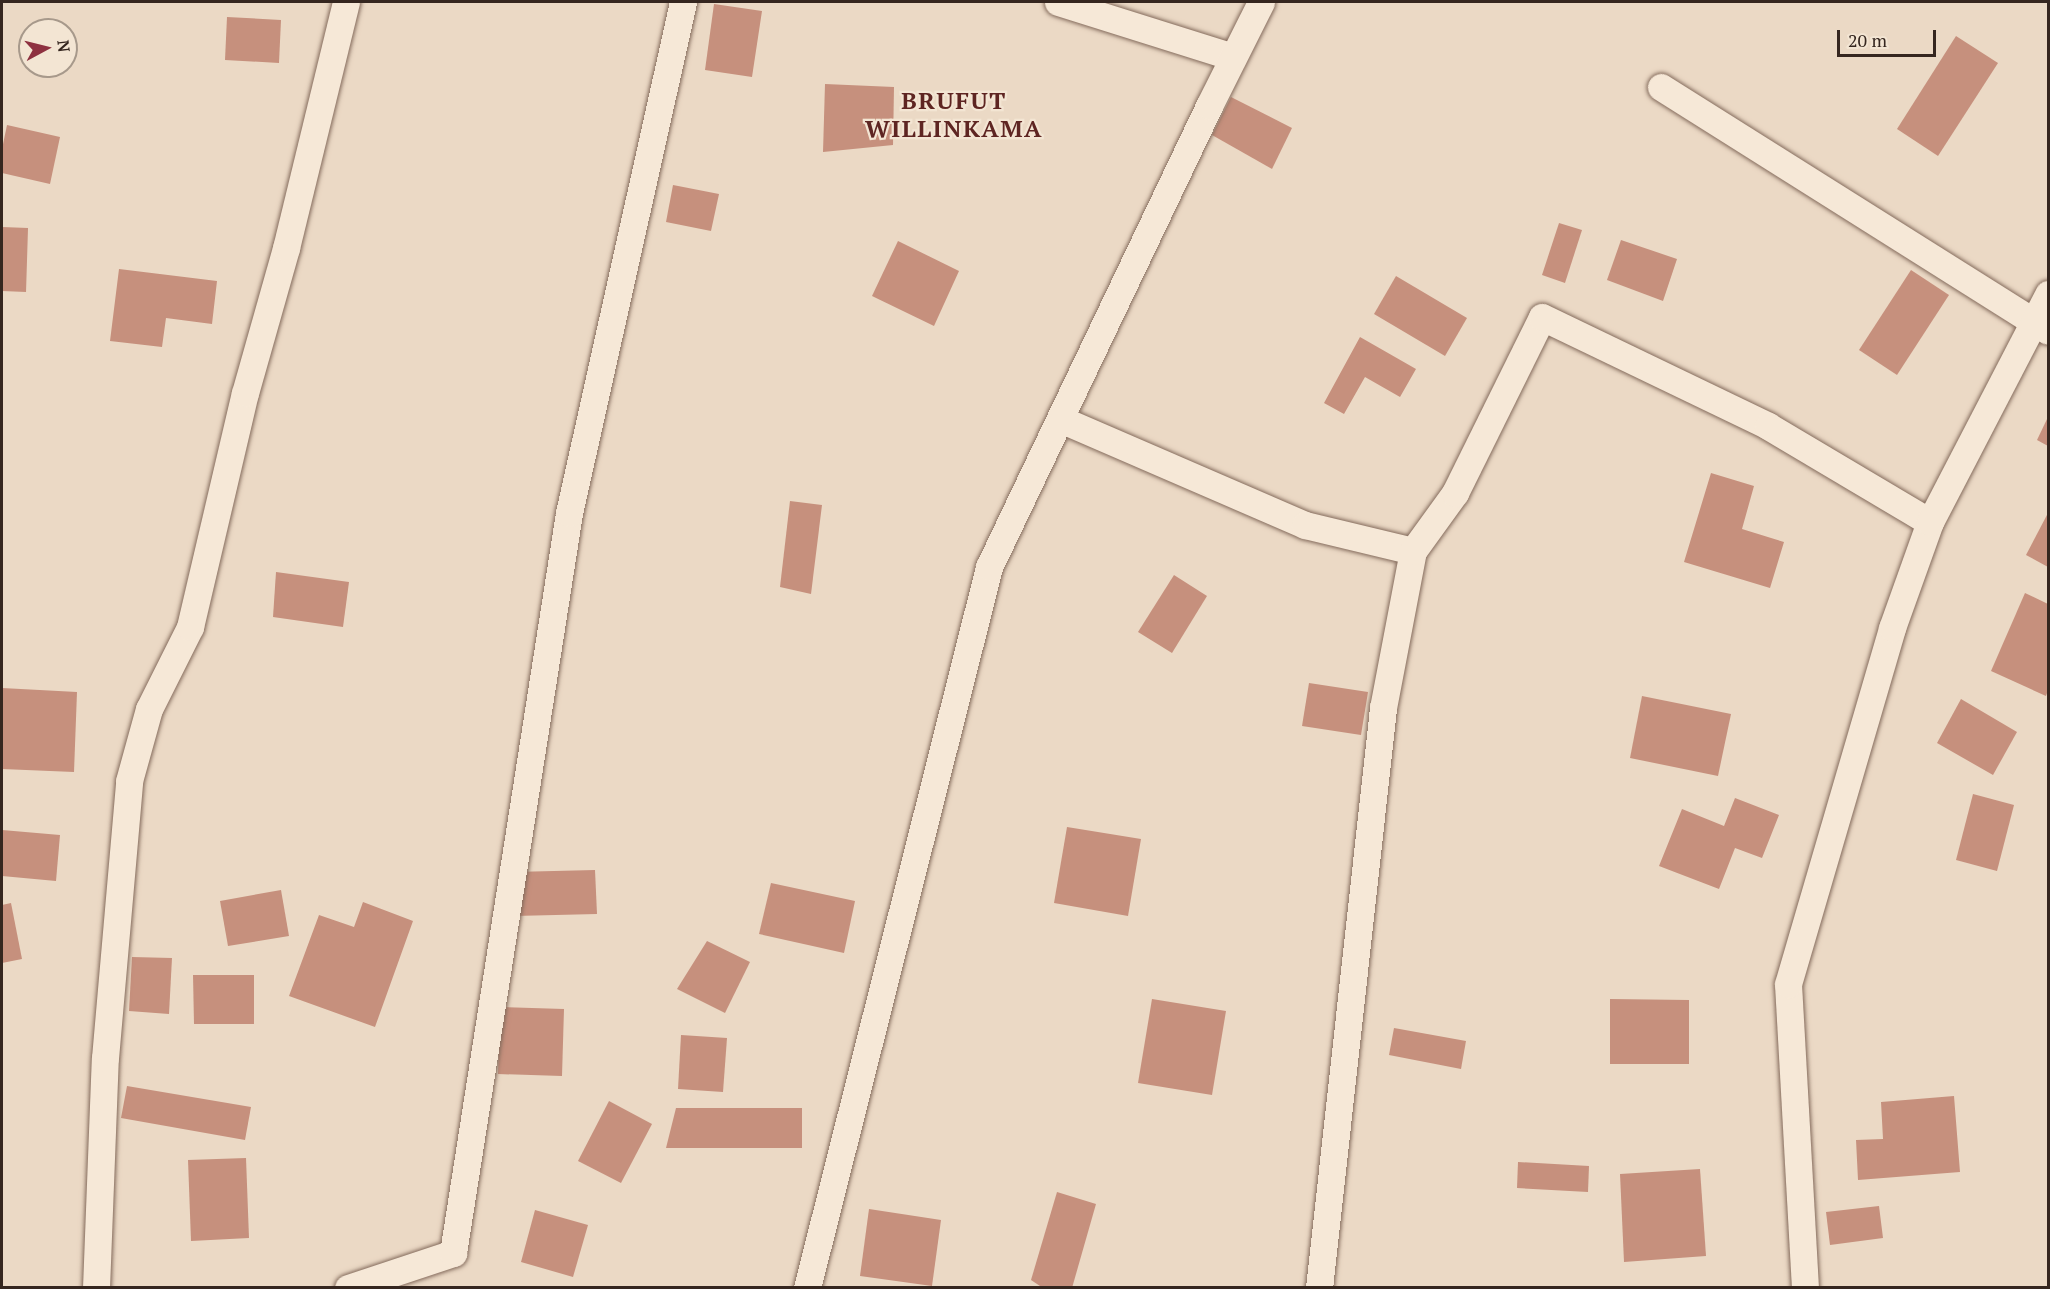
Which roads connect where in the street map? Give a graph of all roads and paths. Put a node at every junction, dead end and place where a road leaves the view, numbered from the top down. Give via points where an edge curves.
1 (346, 2) edge
2 (683, 2) edge
3 (1058, 2) edge
4 (1261, 2) edge
5 (1233, 57) junction
6 (1661, 87) dead end
7 (2049, 294) edge
8 (2042, 327) edge
9 (1060, 419) junction
10 (1930, 522) junction
11 (1413, 551) junction
12 (96, 1287) edge
13 (348, 1287) edge
14 (807, 1287) edge
15 (1319, 1287) edge
16 (1805, 1287) edge

1 - 12 street via 286,249 245,393 190,627 149,709 129,781 105,1058
2 - 13 street via 569,513 453,1253
3 - 5 street
4 - 5 street
5 - 9 street
6 - 8 street
7 - 8 street
8 - 10 street
9 - 11 street via 1305,525
9 - 14 street via 989,567
10 - 11 street via 1768,426 1542,317 1455,493
10 - 16 street via 1892,628 1788,984
11 - 15 street via 1383,708

